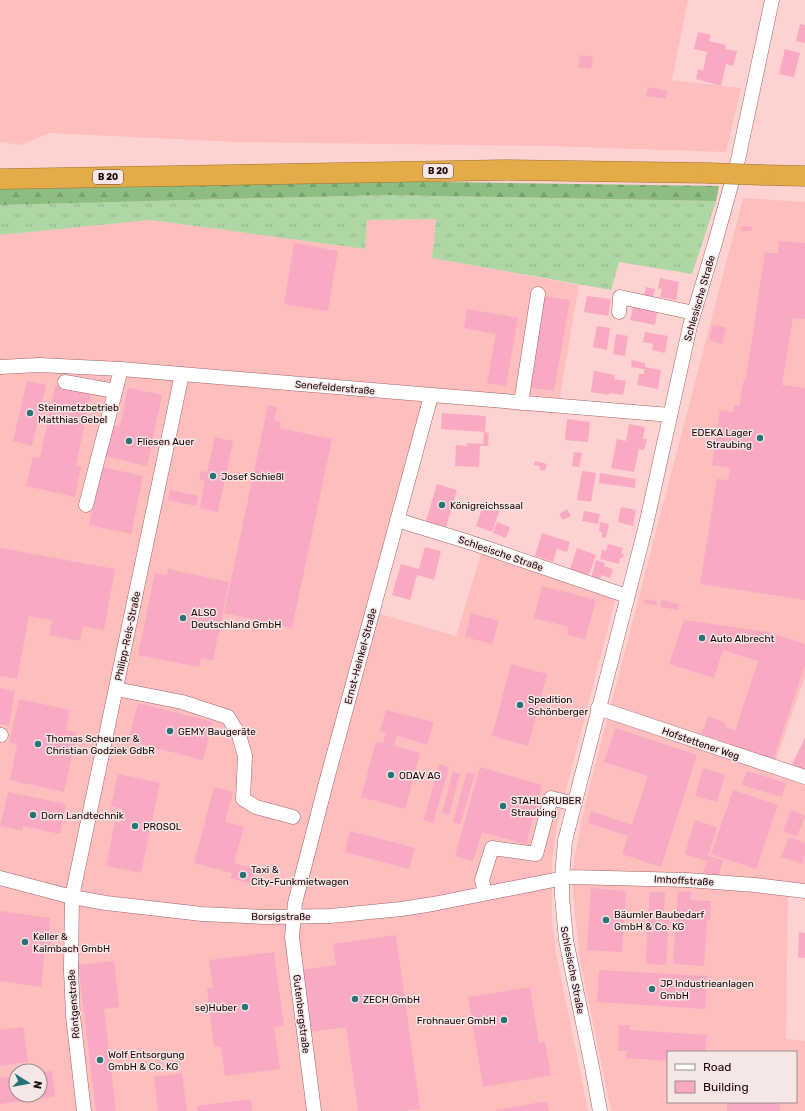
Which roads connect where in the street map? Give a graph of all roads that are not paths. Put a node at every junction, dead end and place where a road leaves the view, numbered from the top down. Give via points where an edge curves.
1 (772, 0) edge
2 (0, 174) edge
3 (805, 176) edge
4 (46, 178) junction
5 (0, 179) edge
6 (538, 294) dead end
7 (619, 312) dead end
8 (694, 313) junction
9 (0, 367) edge
10 (120, 369) junction
11 (182, 374) junction
12 (65, 382) dead end
13 (115, 391) junction
14 (431, 396) junction
15 (521, 403) junction
16 (670, 415) junction
17 (86, 505) dead end
18 (397, 520) junction
19 (627, 596) junction
20 (116, 689) junction
21 (598, 708) junction
22 (805, 777) edge
23 (574, 804) junction
24 (293, 817) dead end
25 (562, 877) junction
26 (0, 878) edge
27 (805, 891) edge
28 (485, 893) junction
29 (72, 897) junction
30 (294, 917) junction
31 (84, 1111) edge
32 (314, 1111) edge
33 (600, 1111) edge

1 - 8 street, Schlesische Straße via 738,160
2 - 4 highway
3 - 4 highway, B 20, bridge via 504,170
4 - 5 highway, B 20
6 - 15 street
7 - 8 street via 620,297
8 - 16 street, Schlesische Straße
9 - 10 street, Senefelderstraße via 39,365
10 - 11 street, Senefelderstraße
10 - 13 street
11 - 14 street, Senefelderstraße
11 - 20 street, Philipp-Reis-Straße
12 - 13 street
13 - 17 street
14 - 15 street, Senefelderstraße
14 - 18 street, Ernst-Heinkel-Straße
15 - 16 street, Senefelderstraße
16 - 19 street, Schlesische Straße via 646,525
18 - 19 street, Schlesische Straße via 470,542
18 - 30 street, Ernst-Heinkel-Straße via 294,903
19 - 21 street, Schlesische Straße
20 - 24 street via 182,702 228,717 239,735 245,756 243,799 256,807
20 - 29 street, Philipp-Reis-Straße
21 - 22 street, Hofstettener Weg
21 - 23 street, Schlesische Straße
23 - 25 street, Schlesische Straße via 565,842
23 - 28 street via 551,798 536,854 492,848 482,880
25 - 27 street, Imhoffstraße via 687,880
25 - 28 street, Borsigstraße
25 - 33 street, Schlesische Straße via 566,940
26 - 29 street, Borsigstraße
28 - 30 street, Borsigstraße via 401,909
29 - 30 street, Borsigstraße via 142,908 207,914
29 - 31 street, Röntgenstraße via 72,1016
30 - 32 street, Gutenbergstraße via 292,937

